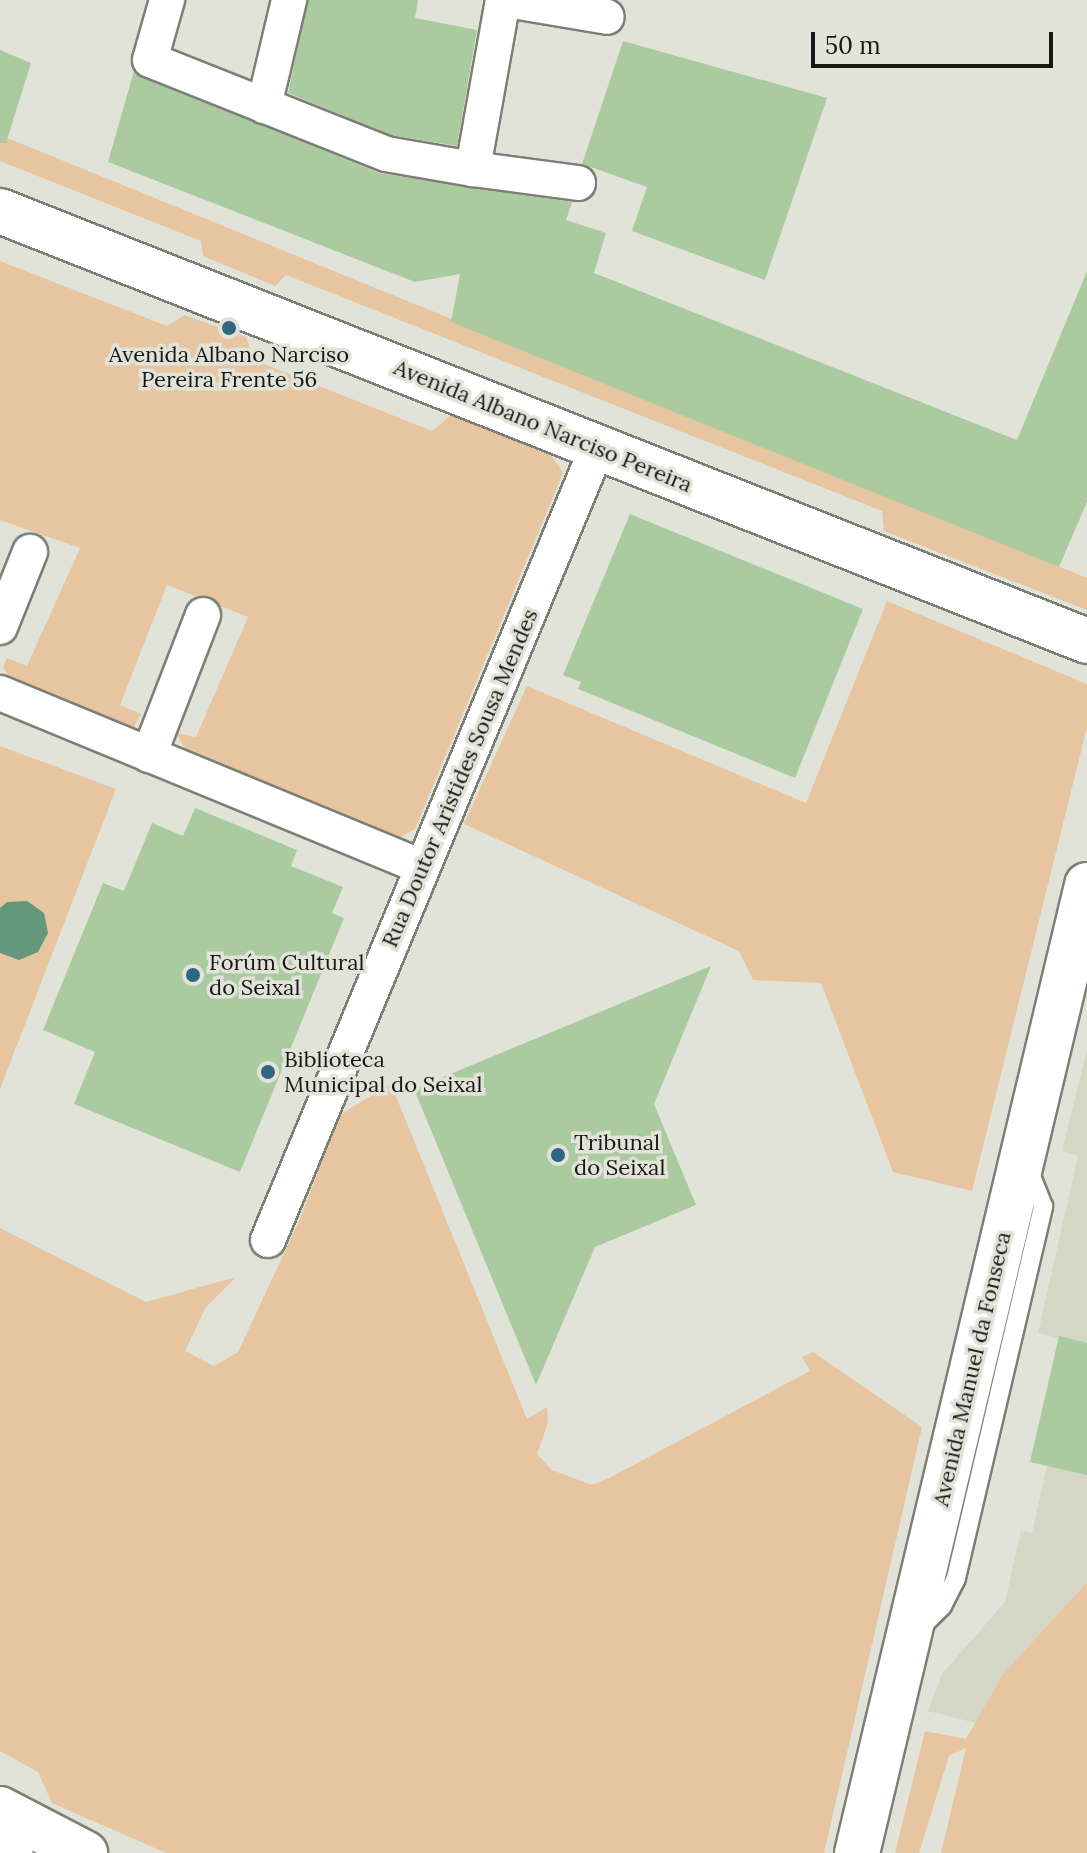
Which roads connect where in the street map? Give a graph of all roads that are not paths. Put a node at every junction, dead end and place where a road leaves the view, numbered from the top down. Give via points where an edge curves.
1 (167, 0) edge
2 (289, 0) edge
3 (505, 0) edge
4 (607, 17) dead end
5 (264, 106) junction
6 (473, 169) junction
7 (578, 183) dead end
8 (0, 211) edge
9 (597, 448) junction
10 (30, 552) dead end
11 (203, 615) dead end
12 (0, 627) edge
13 (1087, 641) edge
14 (0, 693) edge
15 (149, 755) junction
16 (423, 867) junction
17 (1087, 885) edge
18 (268, 1240) dead end
19 (0, 1809) edge
20 (0, 1839) edge
21 (73, 1847) edge
22 (0, 1850) edge
23 (11, 1853) edge
24 (857, 1853) edge

1 - 5 street via 150,60
2 - 5 street
3 - 4 street
3 - 6 street
5 - 6 street via 386,154
6 - 7 street
8 - 9 street, Avenida Albano Narciso Pereira
9 - 13 street, Avenida Albano Narciso Pereira
9 - 16 street, Rua Doutor Aristides Sousa Mendes
10 - 12 street
11 - 15 street
14 - 15 street
15 - 16 street
16 - 18 street, Rua Doutor Aristides Sousa Mendes
17 - 24 street, Avenida Manuel da Fonseca
19 - 21 street
20 - 21 street via 34,1835
22 - 23 street

